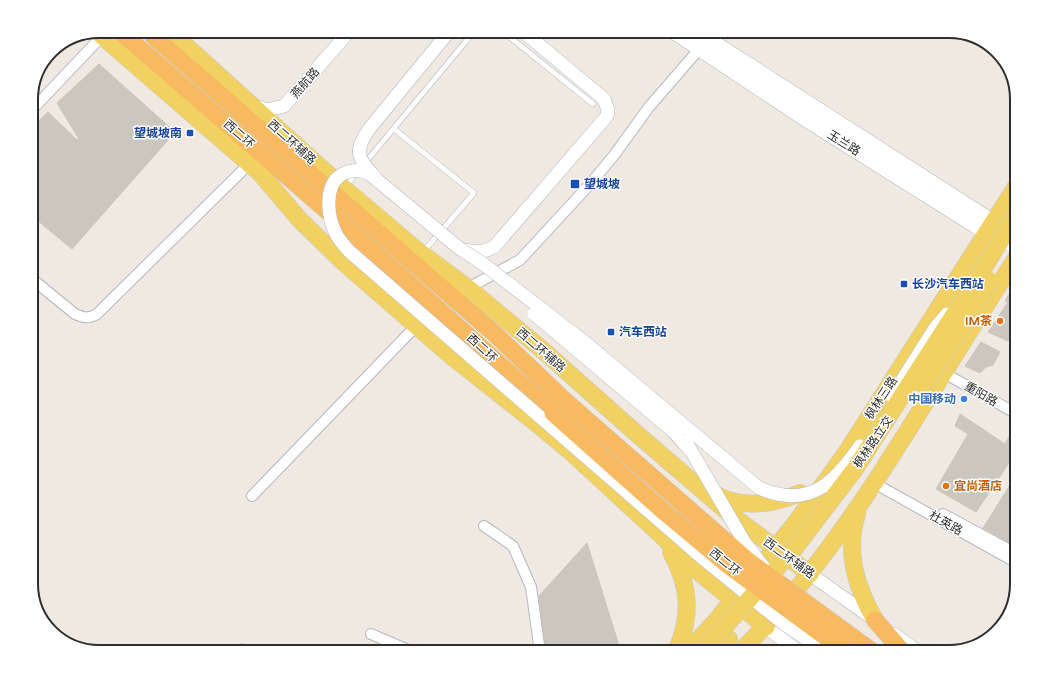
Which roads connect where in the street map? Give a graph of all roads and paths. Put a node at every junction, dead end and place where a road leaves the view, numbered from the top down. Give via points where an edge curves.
1 (100, 38) edge
2 (104, 38) edge
3 (127, 38) edge
4 (155, 38) edge
5 (176, 38) edge
6 (344, 38) edge
7 (351, 38) edge
8 (444, 38) edge
9 (469, 38) edge
10 (511, 38) edge
11 (531, 38) edge
12 (705, 38) edge
13 (38, 104) edge
14 (593, 104) dead end
15 (252, 105) junction
16 (394, 129) junction
17 (281, 133) junction
18 (249, 164) junction
19 (378, 180) junction
20 (344, 188) junction
21 (1010, 196) edge
22 (1010, 224) edge
23 (990, 227) junction
24 (1010, 232) edge
25 (1010, 242) edge
26 (1010, 246) edge
27 (459, 248) junction
28 (422, 254) junction
29 (1010, 268) edge
30 (980, 274) junction
31 (38, 284) edge
32 (468, 288) junction
33 (416, 325) junction
34 (945, 371) junction
35 (1010, 404) edge
36 (1010, 410) edge
37 (674, 417) junction
38 (690, 449) junction
39 (846, 454) junction
40 (876, 481) junction
41 (696, 483) junction
42 (252, 496) dead end
43 (865, 497) junction
44 (484, 526) dead end
45 (662, 536) junction
46 (775, 547) junction
47 (1010, 550) edge
48 (1010, 559) edge
49 (810, 574) junction
50 (779, 584) junction
51 (732, 600) junction
52 (875, 620) junction
53 (766, 627) junction
54 (371, 634) dead end
55 (397, 645) edge
56 (539, 645) edge
57 (679, 645) edge
58 (693, 645) edge
59 (708, 645) edge
60 (723, 645) edge
61 (747, 645) edge
62 (790, 645) edge
63 (819, 645) edge
64 (836, 645) edge
65 (863, 645) edge
66 (897, 645) edge
67 (909, 645) edge

1 - 13 street
2 - 18 main road
3 - 64 highway, 西二环, bridge via 351,230 662,510 729,566
4 - 50 highway, 西二环, bridge via 496,335 564,400 711,529
5 - 15 main road, 西二环辅路
6 - 15 street, 燕航路 via 284,106 267,110
7 - 17 street, 燕航路 via 284,115 280,123
8 - 19 street, bridge via 360,143 358,151 362,162
9 - 16 lane
10 - 14 lane
11 - 27 street via 604,99 608,110 607,116 495,246 477,252
12 - 23 main road, 玉兰路
12 - 32 street via 600,172 520,260
15 - 17 main road, 西二环辅路
16 - 20 lane
16 - 28 lane via 474,193
17 - 20 main road, 西二环辅路
18 - 31 street via 90,318 76,314
18 - 33 main road via 324,244
19 - 27 street, bridge
19 - 63 street, bridge via 366,172 350,171 341,174 332,184 329,200 332,224 335,233 349,251 706,561 796,633
20 - 28 main road, 西二环辅路
21 - 23 main road, 枫林三路
22 - 30 main road, 枫林路立交, bridge
23 - 24 main road, 玉兰路
23 - 25 main road, 玉兰路
23 - 39 main road, 枫林三路
26 - 60 main road, 枫林路立交, bridge via 966,320 861,477 782,579
27 - 37 street, bridge via 587,344
27 - 38 street, bridge via 482,272 674,432
28 - 32 main road, 西二环辅路
29 - 34 main road
30 - 37 street, bridge via 935,328 874,426 841,472 831,482 814,492 781,496 759,488
30 - 59 main road, 枫林路立交, bridge via 855,468 794,549
32 - 41 main road, 西二环辅路
33 - 42 street
33 - 45 main road via 571,452
34 - 35 street, 重阳路
34 - 36 street, 重阳路
34 - 40 main road
37 - 38 street, bridge
38 - 50 street, bridge via 745,544
39 - 41 main road via 801,493 770,503 736,502 718,496
39 - 46 main road, 枫林三路
40 - 43 main road
40 - 47 street, 杜英路
40 - 48 street, 杜英路
41 - 46 main road, 西二环辅路 via 730,514
43 - 49 main road
43 - 52 main road via 852,535 853,566 862,597
44 - 56 street via 513,546 531,587
45 - 51 main road via 695,569
45 - 57 main road via 682,575 686,592 685,628
46 - 49 main road, 西二环辅路
46 - 51 main road, 枫林三路
49 - 52 street, 西二环辅路
49 - 53 main road
50 - 65 highway, 西二环, bridge
51 - 53 main road
51 - 58 main road, 枫林三路
52 - 66 highway
52 - 67 street, 西二环辅路
53 - 61 main road
53 - 62 street
54 - 55 street

